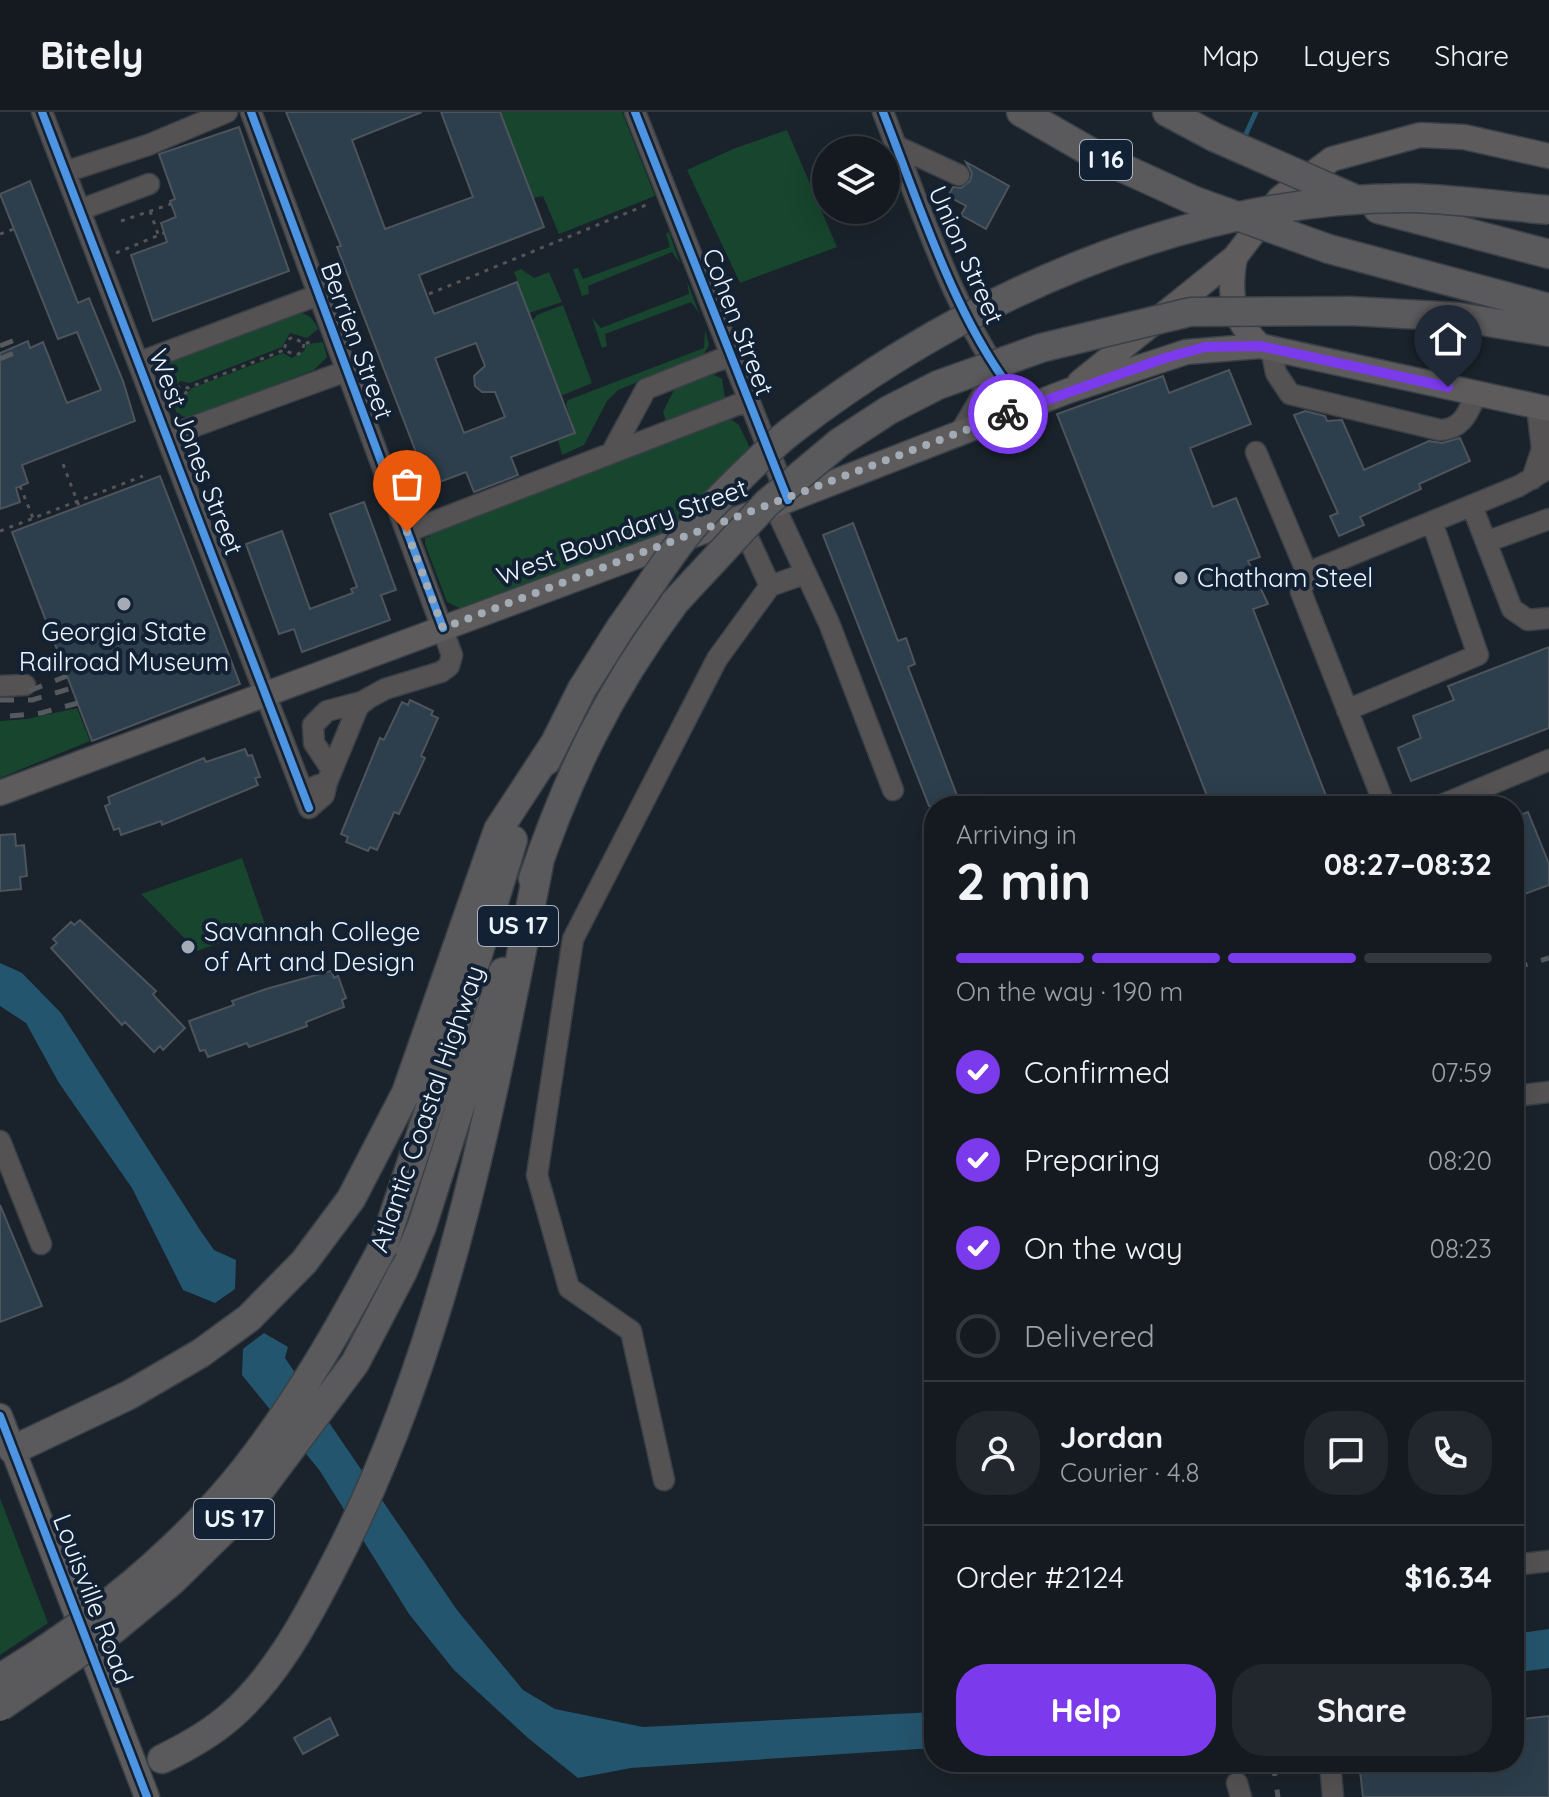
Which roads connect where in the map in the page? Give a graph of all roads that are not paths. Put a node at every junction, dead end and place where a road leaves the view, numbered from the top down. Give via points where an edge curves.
1 (42, 112) edge
2 (227, 112) edge
3 (251, 112) edge
4 (635, 112) edge
5 (883, 112) edge
6 (1021, 112) edge
7 (1167, 112) edge
8 (892, 136) edge
9 (900, 148) edge
10 (900, 156) edge
11 (1549, 156) edge
12 (65, 172) junction
13 (959, 175) dead end
14 (149, 184) dead end
15 (80, 210) junction
16 (1549, 210) edge
17 (1549, 254) edge
18 (1235, 257) junction
19 (318, 295) junction
20 (1549, 308) edge
21 (1549, 332) edge
22 (1266, 347) junction
23 (729, 356) junction
24 (140, 362) junction
25 (997, 370) junction
26 (346, 371) junction
27 (1068, 391) junction
28 (1477, 393) junction
29 (747, 401) junction
30 (1026, 407) junction
31 (1543, 408) edge
32 (168, 436) junction
33 (958, 436) junction
34 (615, 446) junction
35 (1256, 452) dead end
36 (1541, 474) edge
37 (781, 503) junction
38 (1472, 506) junction
39 (739, 518) junction
40 (1549, 519) edge
41 (1432, 522) junction
42 (406, 527) junction
43 (1486, 542) junction
44 (1307, 573) junction
45 (804, 574) junction
46 (770, 586) junction
47 (1549, 618) edge
48 (443, 628) junction
49 (25, 685) dead end
50 (0, 686) edge
51 (266, 694) junction
52 (365, 701) junction
53 (1347, 710) junction
54 (553, 746) junction
55 (1549, 760) edge
56 (329, 776) junction
57 (893, 790) dead end
58 (0, 793) edge
59 (1381, 796) edge
60 (1463, 796) edge
61 (539, 864) junction
62 (1549, 1092) edge
63 (1524, 1095) edge
64 (0, 1141) edge
65 (41, 1244) dead end
66 (0, 1416) edge
67 (7, 1452) edge
68 (664, 1480) dead end
69 (1549, 1561) edge
70 (1524, 1564) edge
71 (0, 1678) edge
72 (0, 1707) edge
73 (162, 1759) dead end
74 (1331, 1772) edge
75 (147, 1797) edge
76 (1333, 1797) edge

1 - 12 street, West Jones Street
2 - 12 street
3 - 19 street, Berrien Street
4 - 23 street, Cohen Street
5 - 8 street, Union Street
6 - 20 highway, I 16, bridge via 1101,158 1195,201 1329,249
7 - 17 highway, bridge via 1378,209
9 - 13 street
10 - 25 street, Union Street via 949,280
11 - 18 main road via 1464,137 1420,135 1332,159 1280,198
12 - 15 street, West Jones Street
14 - 15 street
15 - 24 street, West Jones Street
16 - 54 highway, Atlantic Coastal Highway / US 17, bridge via 1411,198 1308,205 1163,237 1027,287 897,358 789,432 705,513 621,627
18 - 22 main road via 1232,308 1243,330
18 - 27 main road
19 - 24 street
19 - 26 street, Berrien Street
21 - 61 highway, Atlantic Coastal Highway / US 17, bridge via 1458,317 1351,311 1190,312 1041,348 938,385 889,410 840,442 767,503 675,602 585,746 559,801
22 - 27 main road, West Boundary Street via 1186,352
22 - 28 main road, West Boundary Street
22 - 28 street via 1290,394 1440,430 1463,421
23 - 29 street, Cohen Street
23 - 34 street via 646,389
24 - 32 street, West Jones Street
25 - 30 street, Union Street
25 - 33 street
26 - 32 street
26 - 42 street, Berrien Street
27 - 30 main road, West Boundary Street
28 - 31 main road, West Boundary Street
29 - 34 street
29 - 37 street, Cohen Street
30 - 33 main road, West Boundary Street
31 - 36 street
32 - 51 street, West Jones Street
33 - 37 main road, West Boundary Street
34 - 42 street
35 - 44 street
36 - 38 street
37 - 39 main road, West Boundary Street
37 - 45 street, Cohen Street
38 - 41 street
38 - 43 street
39 - 46 street
39 - 48 main road, West Boundary Street
40 - 43 street
41 - 44 street
41 - 53 street via 1478,655
42 - 48 street, Berrien Street
43 - 47 street via 1512,609 1528,620
44 - 53 street via 1301,592
45 - 46 street
45 - 57 street, Cohen Street via 829,623
46 - 68 street via 717,659 573,939 537,1175 569,1288 631,1331
48 - 51 main road, West Boundary Street
48 - 52 street, Berrien Street via 452,655 449,666
49 - 50 street
51 - 56 street, West Jones Street via 306,799
51 - 58 main road, West Boundary Street
52 - 56 street
52 - 56 street via 327,711 313,725 314,743
53 - 59 street
54 - 67 highway via 498,830 406,1093 351,1199 304,1262 249,1318 190,1360
54 - 71 highway, Atlantic Coastal Highway / US 17, bridge via 521,812 383,1247 345,1320 293,1402 207,1512 98,1611
55 - 60 street
61 - 72 highway, Atlantic Coastal Highway / US 17, bridge via 422,1226 355,1363 262,1487 171,1582 114,1629
61 - 73 highway via 491,1100 436,1311 379,1472 279,1662 234,1713
62 - 63 street
64 - 65 street
66 - 67 main road, Louisville Road
67 - 75 main road, Louisville Road
69 - 70 street
74 - 76 street

